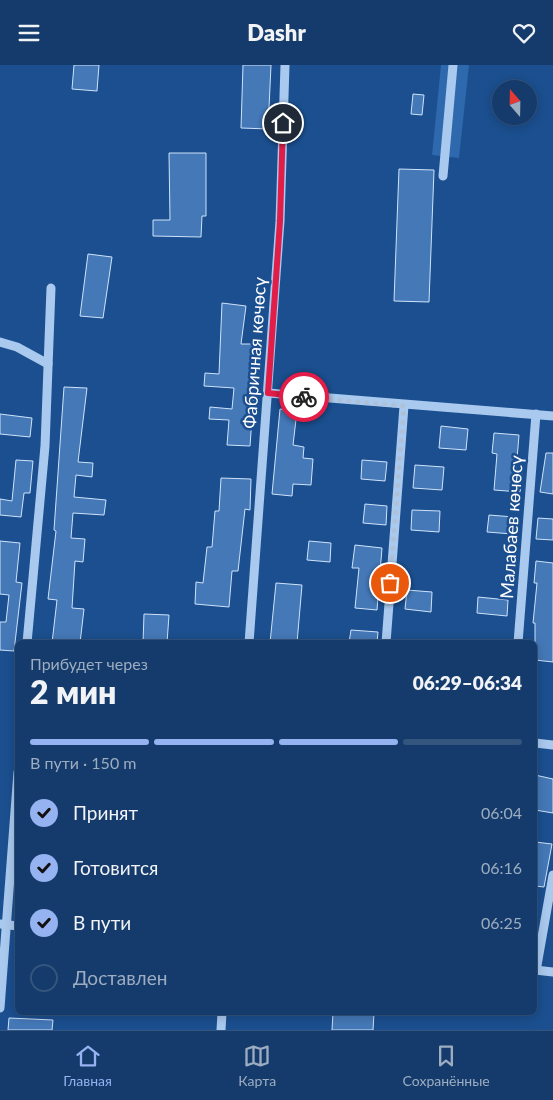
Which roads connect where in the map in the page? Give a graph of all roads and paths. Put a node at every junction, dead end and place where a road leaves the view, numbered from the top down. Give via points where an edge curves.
1 (285, 65) edge
2 (453, 65) edge
3 (443, 176) dead end
4 (51, 288) dead end
5 (0, 342) edge
6 (48, 364) junction
7 (268, 393) junction
8 (404, 406) junction
9 (536, 414) junction
10 (553, 416) edge
11 (27, 640) edge
12 (249, 640) edge
13 (386, 640) edge
14 (518, 640) edge
15 (537, 743) edge
16 (553, 745) edge
17 (15, 802) edge
18 (553, 875) edge
19 (3, 925) edge
20 (537, 964) edge
21 (537, 970) edge
22 (553, 972) edge
23 (0, 1008) edge
24 (222, 1015) edge
25 (221, 1030) edge

1 - 7 street, Фабричная көчөсү via 280,221
2 - 3 street
4 - 6 street
5 - 6 street via 17,347
6 - 11 street via 46,446
7 - 8 street
7 - 12 street, Фабричная көчөсү
8 - 9 street
8 - 13 street
9 - 10 street
9 - 14 street, Малабаев көчөсү
15 - 16 street
17 - 19 street
18 - 20 street
19 - 23 street
21 - 22 street
24 - 25 street

